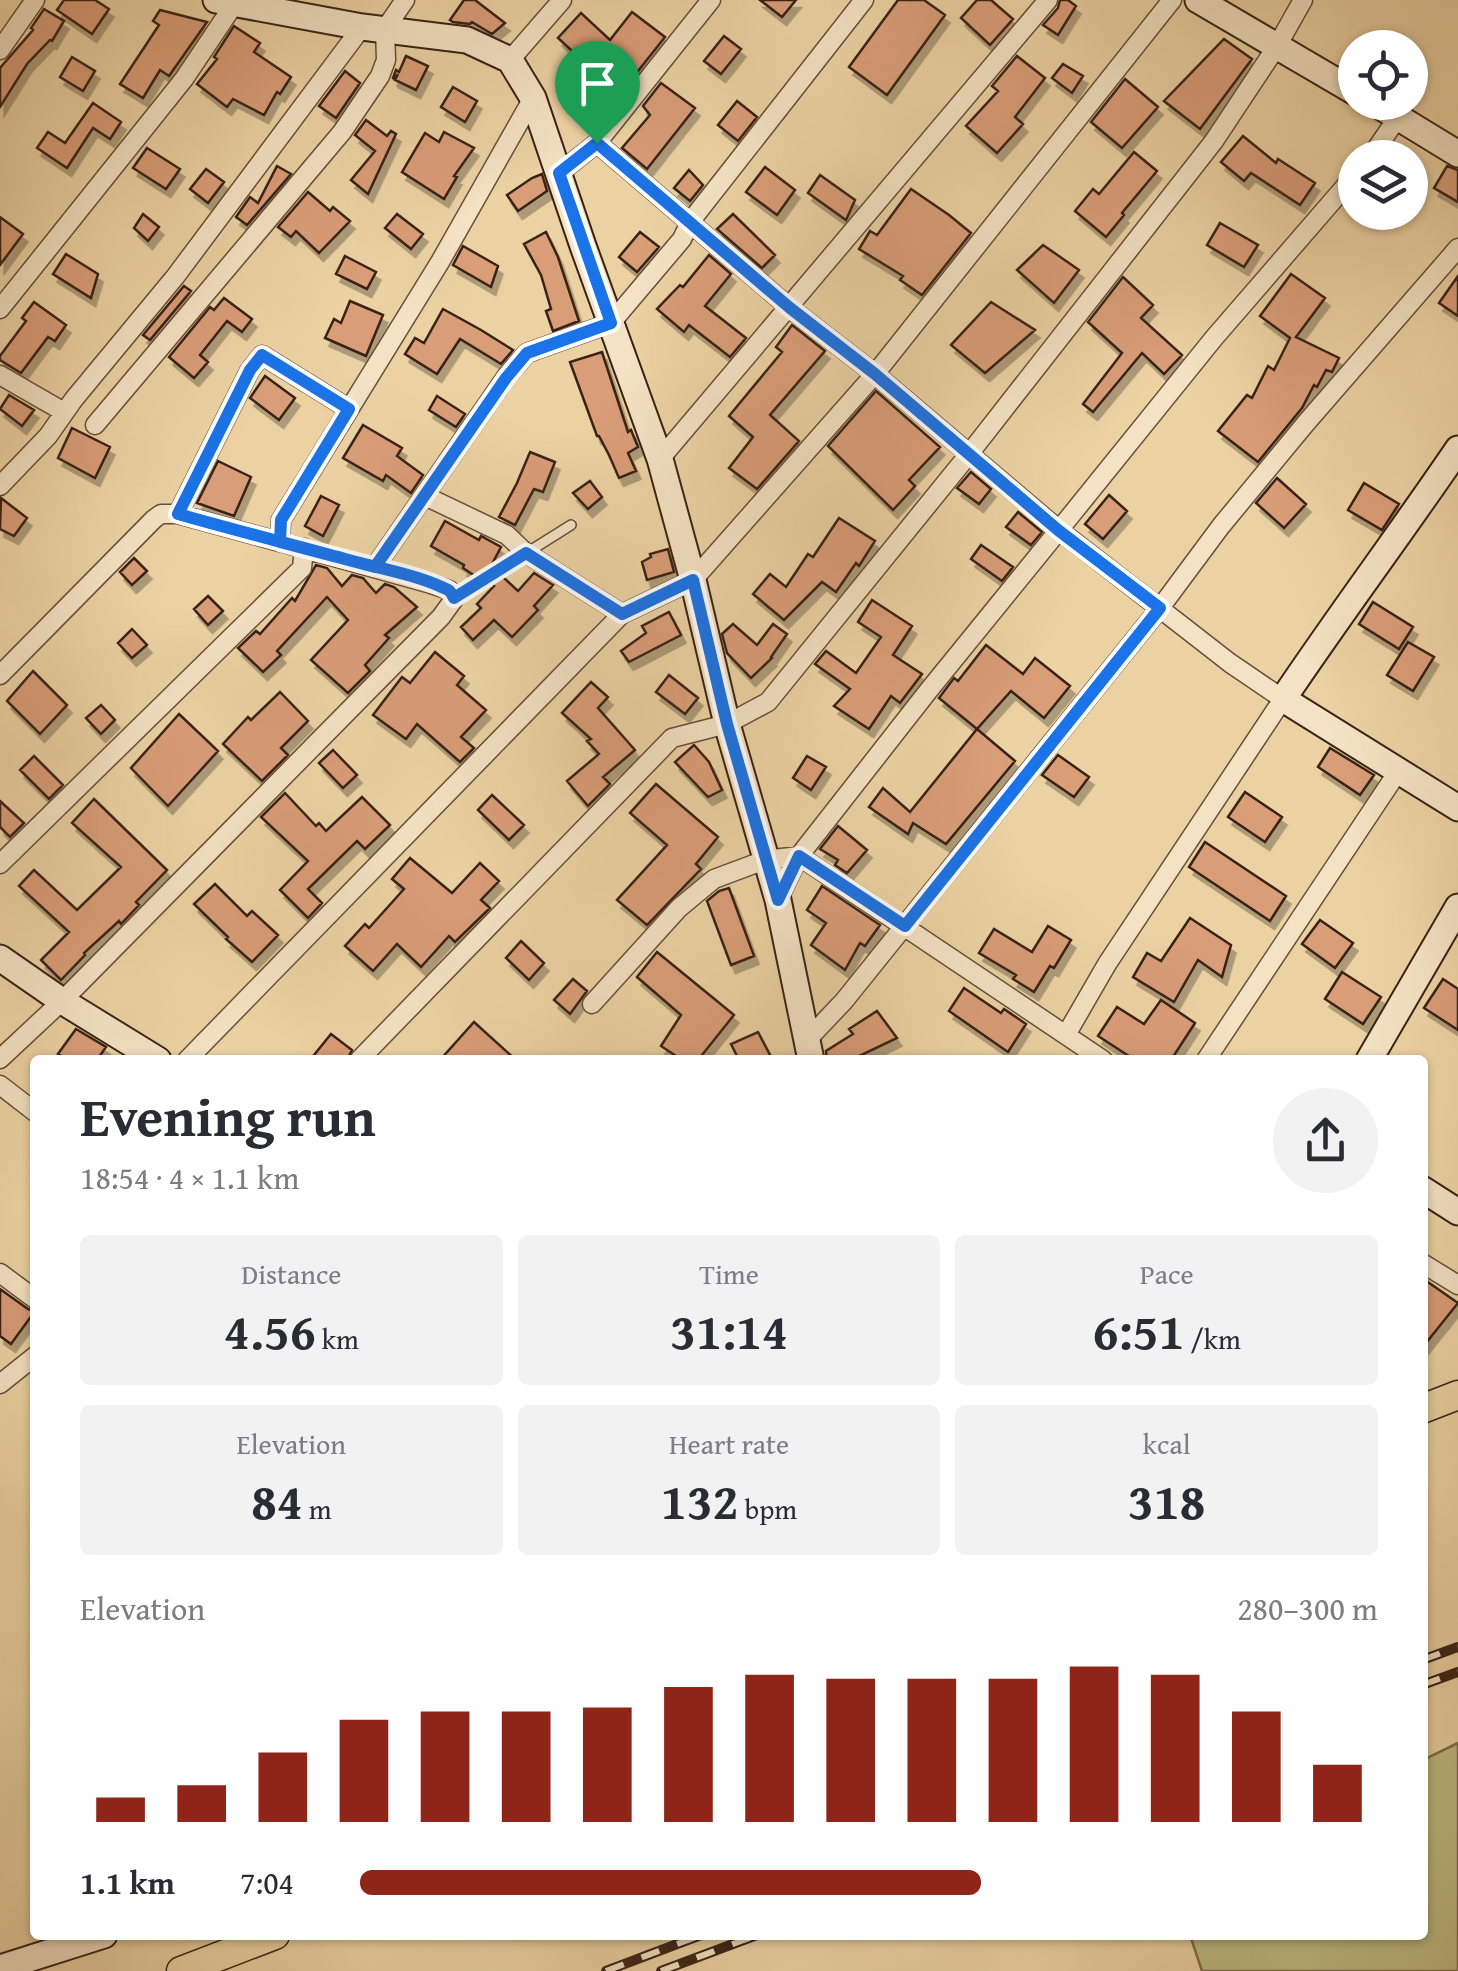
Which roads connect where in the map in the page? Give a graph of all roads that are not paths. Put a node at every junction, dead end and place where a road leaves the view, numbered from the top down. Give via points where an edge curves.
1 (35, 0) edge
2 (405, 0) edge
3 (562, 0) edge
4 (711, 0) edge
5 (864, 0) edge
6 (1048, 0) edge
7 (1172, 0) edge
8 (1198, 0) edge
9 (1303, 0) edge
10 (229, 1) edge
11 (373, 28) junction
12 (1277, 46) junction
13 (0, 50) edge
14 (510, 60) junction
15 (1338, 82) edge
16 (533, 98) junction
17 (1403, 120) edge
18 (597, 143) junction
19 (1458, 154) edge
20 (559, 173) junction
21 (1338, 195) edge
22 (690, 222) junction
23 (1458, 248) edge
24 (790, 308) junction
25 (0, 309) edge
26 (611, 323) junction
27 (875, 374) junction
28 (0, 375) edge
29 (349, 409) junction
30 (64, 412) junction
31 (95, 425) dead end
32 (1458, 449) edge
33 (969, 454) junction
34 (660, 459) junction
35 (0, 486) edge
36 (425, 496) junction
37 (178, 514) junction
38 (571, 525) dead end
39 (1058, 530) junction
40 (280, 542) junction
41 (304, 548) junction
42 (526, 553) junction
43 (375, 567) junction
44 (693, 580) junction
45 (454, 598) junction
46 (1160, 608) junction
47 (622, 614) junction
48 (0, 674) edge
49 (1283, 699) junction
50 (727, 724) junction
51 (1399, 770) junction
52 (1458, 808) edge
53 (799, 856) junction
54 (766, 860) junction
55 (0, 864) edge
56 (778, 900) junction
57 (1458, 907) edge
58 (903, 926) junction
59 (0, 958) edge
60 (62, 1000) junction
61 (592, 1004) dead end
62 (1066, 1035) junction
63 (809, 1050) edge
64 (150, 1055) edge
65 (192, 1055) edge
66 (363, 1055) edge
67 (1096, 1055) edge
68 (1209, 1055) edge
69 (1372, 1055) edge
70 (0, 1060) edge
71 (0, 1085) edge
72 (30, 1108) edge
73 (1428, 1193) edge
74 (1458, 1212) edge
75 (1428, 1266) edge
76 (0, 1273) edge
77 (1458, 1284) edge
78 (30, 1294) edge
79 (30, 1360) edge
80 (0, 1384) edge
81 (88, 1940) edge
82 (262, 1940) edge
83 (0, 1968) edge
84 (181, 1971) edge

1 - 13 street
2 - 11 street
3 - 14 street
4 - 18 street
5 - 22 street
6 - 24 street
7 - 27 street
8 - 12 street
9 - 12 street
10 - 11 street
10 - 25 street via 184,79
11 - 14 street via 467,40
11 - 30 street
11 - 31 street via 386,60 362,104
12 - 15 street
12 - 33 street via 1214,141
14 - 16 street
16 - 20 street
16 - 29 street
17 - 19 street
18 - 20 street
18 - 22 street
20 - 26 street
21 - 39 street
22 - 24 street
22 - 26 street
23 - 46 street via 1306,423
24 - 27 street
24 - 34 street
26 - 34 street
26 - 36 street via 527,353
27 - 33 street
27 - 44 street
28 - 30 street
29 - 37 street via 262,355
29 - 40 street via 281,520
30 - 35 street
32 - 49 street
33 - 39 street
33 - 50 street via 768,702
34 - 44 street
36 - 42 street via 507,535
36 - 43 street
37 - 40 street
37 - 48 street via 154,519
38 - 42 lane
39 - 46 street
39 - 53 street
40 - 41 street
41 - 43 street
41 - 55 street via 302,568
42 - 45 lane
42 - 47 street
43 - 45 street via 449,590
44 - 47 street
44 - 50 street
45 - 60 street
46 - 49 street
46 - 58 street
47 - 65 street
49 - 51 street
49 - 62 street
50 - 54 street
50 - 66 street via 672,738
51 - 52 street
51 - 68 street
53 - 54 street
53 - 56 street
53 - 58 street
54 - 56 street
54 - 61 street via 714,879
56 - 63 street
57 - 69 street
58 - 62 street
58 - 63 street
59 - 60 street
60 - 64 street
60 - 70 street
62 - 67 street
71 - 72 street
73 - 74 street
75 - 77 street
76 - 78 street
79 - 80 street
81 - 83 street
82 - 84 main road

